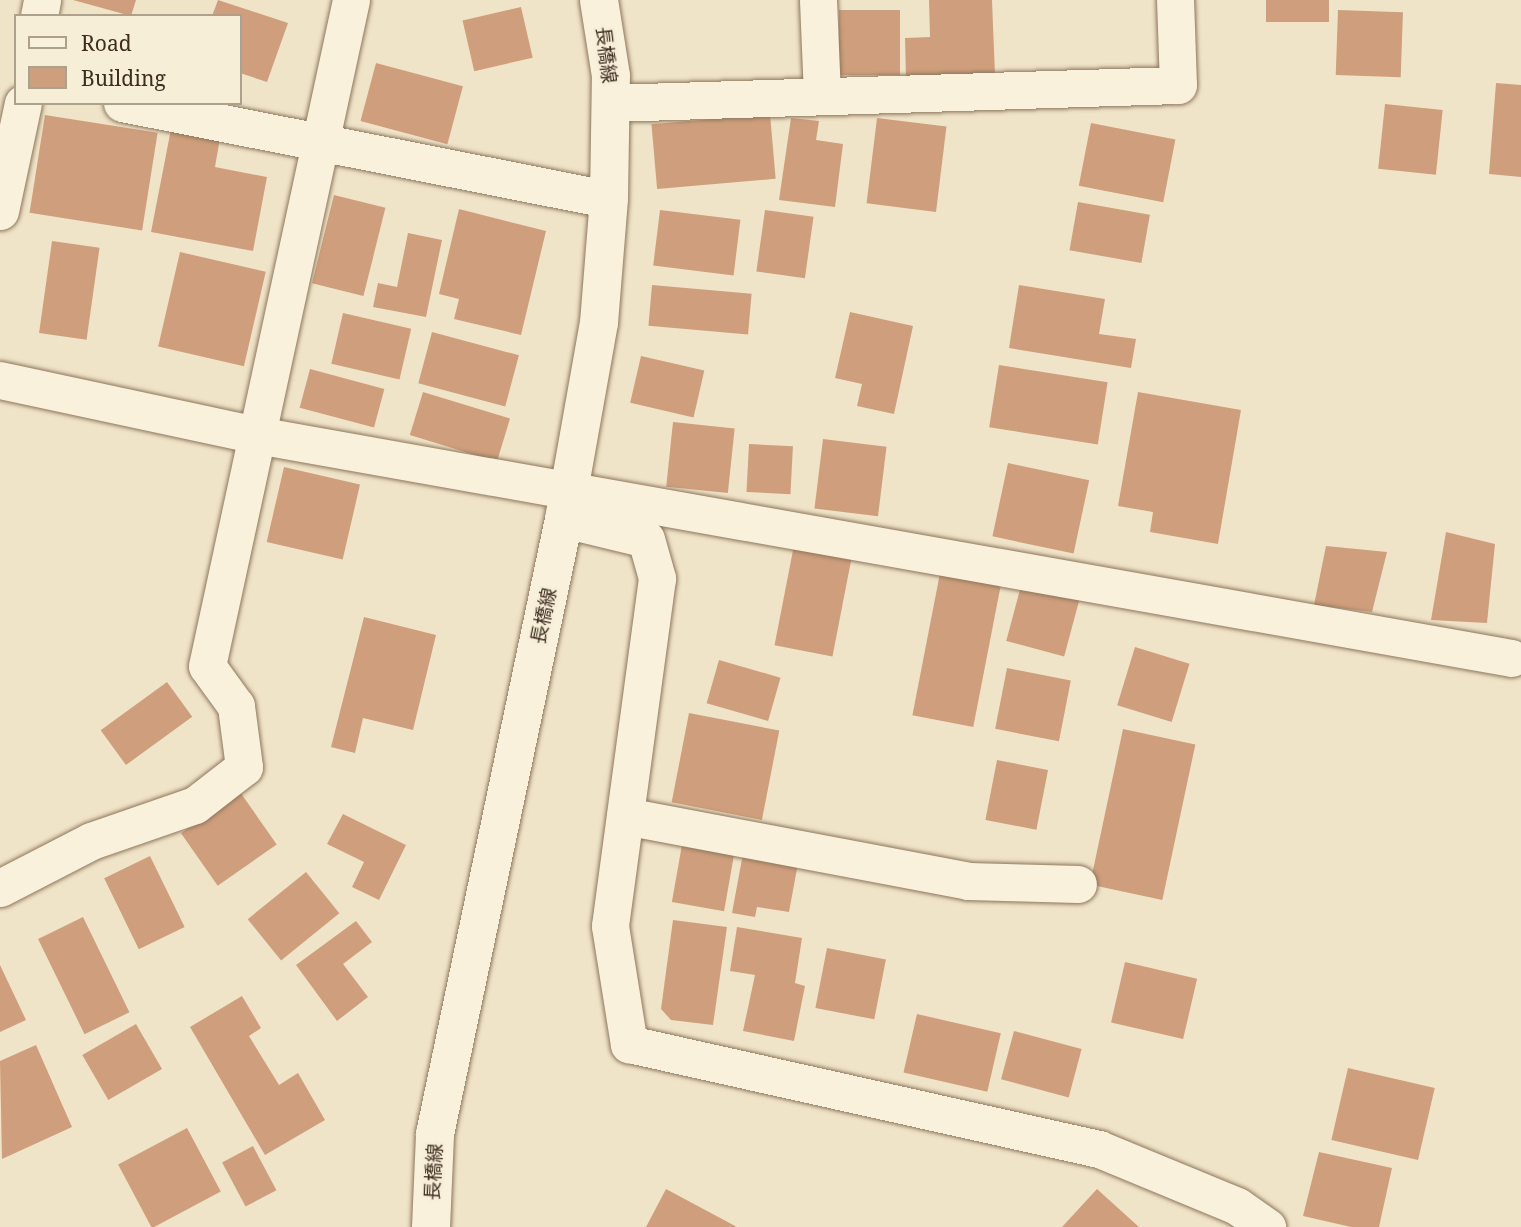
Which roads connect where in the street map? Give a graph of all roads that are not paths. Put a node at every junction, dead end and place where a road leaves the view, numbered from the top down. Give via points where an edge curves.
1 (351, 0) edge
2 (598, 0) edge
3 (818, 0) edge
4 (1175, 0) edge
5 (822, 94) junction
6 (611, 103) junction
7 (23, 105) edge
8 (133, 105) edge
9 (324, 140) junction
10 (609, 198) junction
11 (0, 211) edge
12 (0, 380) edge
13 (257, 435) junction
14 (567, 506) junction
15 (1511, 658) dead end
16 (625, 816) junction
17 (1078, 884) dead end
18 (0, 888) edge
19 (1225, 1216) edge
20 (431, 1227) edge
21 (1267, 1227) edge

1 - 9 street
2 - 6 street, 長橋線
3 - 5 street
4 - 5 street via 1178,85
5 - 6 street
6 - 10 street, 長橋線
7 - 11 street
8 - 9 street
9 - 10 street
9 - 13 street
10 - 14 street, 長橋線 via 598,323
12 - 13 street
13 - 14 street
13 - 18 street via 207,666 236,706 244,767 195,805 91,841
14 - 15 street
14 - 16 street via 646,539 657,578
14 - 20 street, 長橋線 via 435,1133
16 - 17 street via 968,881
16 - 19 street via 610,926 629,1044 1099,1149
19 - 21 street

